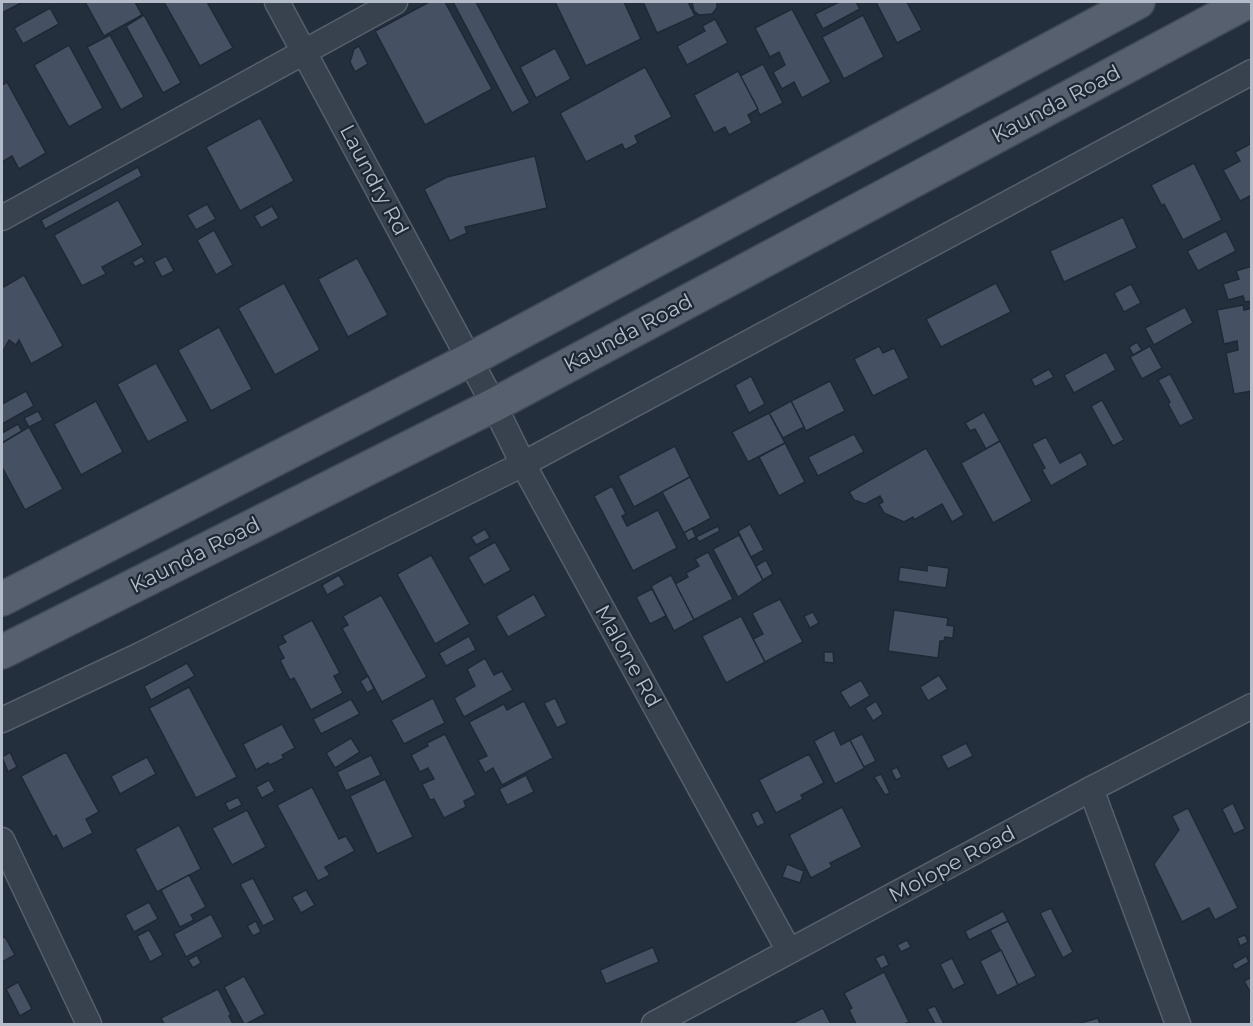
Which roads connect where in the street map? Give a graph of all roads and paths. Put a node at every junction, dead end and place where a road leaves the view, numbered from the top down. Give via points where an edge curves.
1 (278, 2) edge
2 (395, 2) edge
3 (1138, 2) edge
4 (1247, 2) edge
5 (306, 52) junction
6 (1251, 72) edge
7 (2, 218) edge
8 (468, 360) junction
9 (494, 405) junction
10 (523, 464) junction
11 (2, 599) edge
12 (2, 652) edge
13 (1251, 706) edge
14 (2, 720) edge
15 (1091, 789) junction
16 (2, 840) edge
17 (789, 951) junction
18 (89, 1024) edge
19 (654, 1024) edge
20 (1178, 1024) edge

1 - 5 street, Laundry Rd
2 - 5 street
3 - 8 main road
4 - 9 main road, Kaunda Road
5 - 7 street
5 - 8 street, Laundry Rd
6 - 10 street
8 - 9 street, Malone Rd
8 - 11 main road
9 - 10 street, Malone Rd
9 - 12 main road, Kaunda Road
10 - 14 street
10 - 17 street, Malone Rd
13 - 15 street, Molope Road
15 - 17 street, Molope Road
15 - 20 street
16 - 18 street
17 - 19 street, Molope Road

